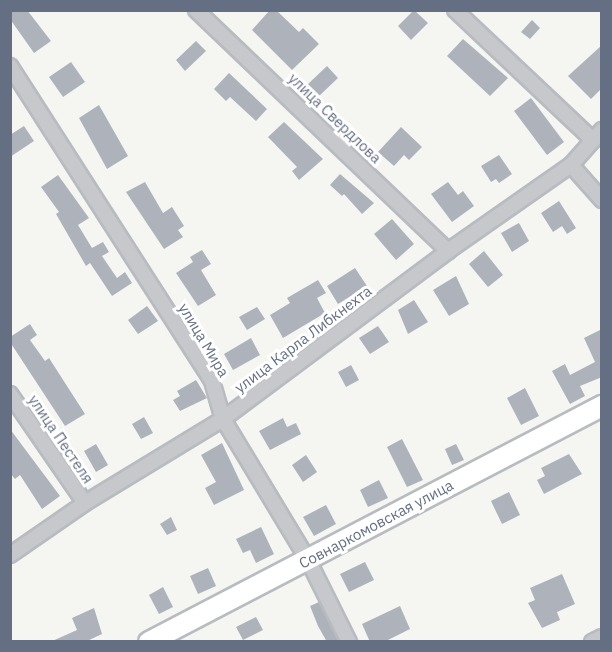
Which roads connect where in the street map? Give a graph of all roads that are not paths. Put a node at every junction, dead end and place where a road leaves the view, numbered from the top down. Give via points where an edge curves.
1 (196, 10) edge
2 (455, 10) edge
3 (10, 66) edge
4 (597, 135) edge
5 (571, 165) junction
6 (602, 201) edge
7 (448, 251) junction
8 (10, 394) edge
9 (602, 406) edge
10 (223, 419) junction
11 (85, 503) junction
12 (10, 555) edge
13 (308, 560) junction
14 (602, 637) edge
15 (149, 642) edge
16 (349, 642) edge
17 (592, 642) edge

1 - 7 street, улица Свердлова
2 - 4 street
3 - 10 street, улица Мира via 212,381
4 - 5 street, улица Карла Либкнехта
5 - 6 street
5 - 7 street, улица Карла Либкнехта
7 - 10 street, улица Карла Либкнехта
8 - 11 street, улица Пестеля
9 - 13 street, Совнаркомовская улица
10 - 11 street, улица Карла Либкнехта
10 - 13 street, улица Мира
11 - 12 street, улица Карла Либкнехта
13 - 15 street, Совнаркомовская улица
13 - 16 street, улица Мира
14 - 17 street

